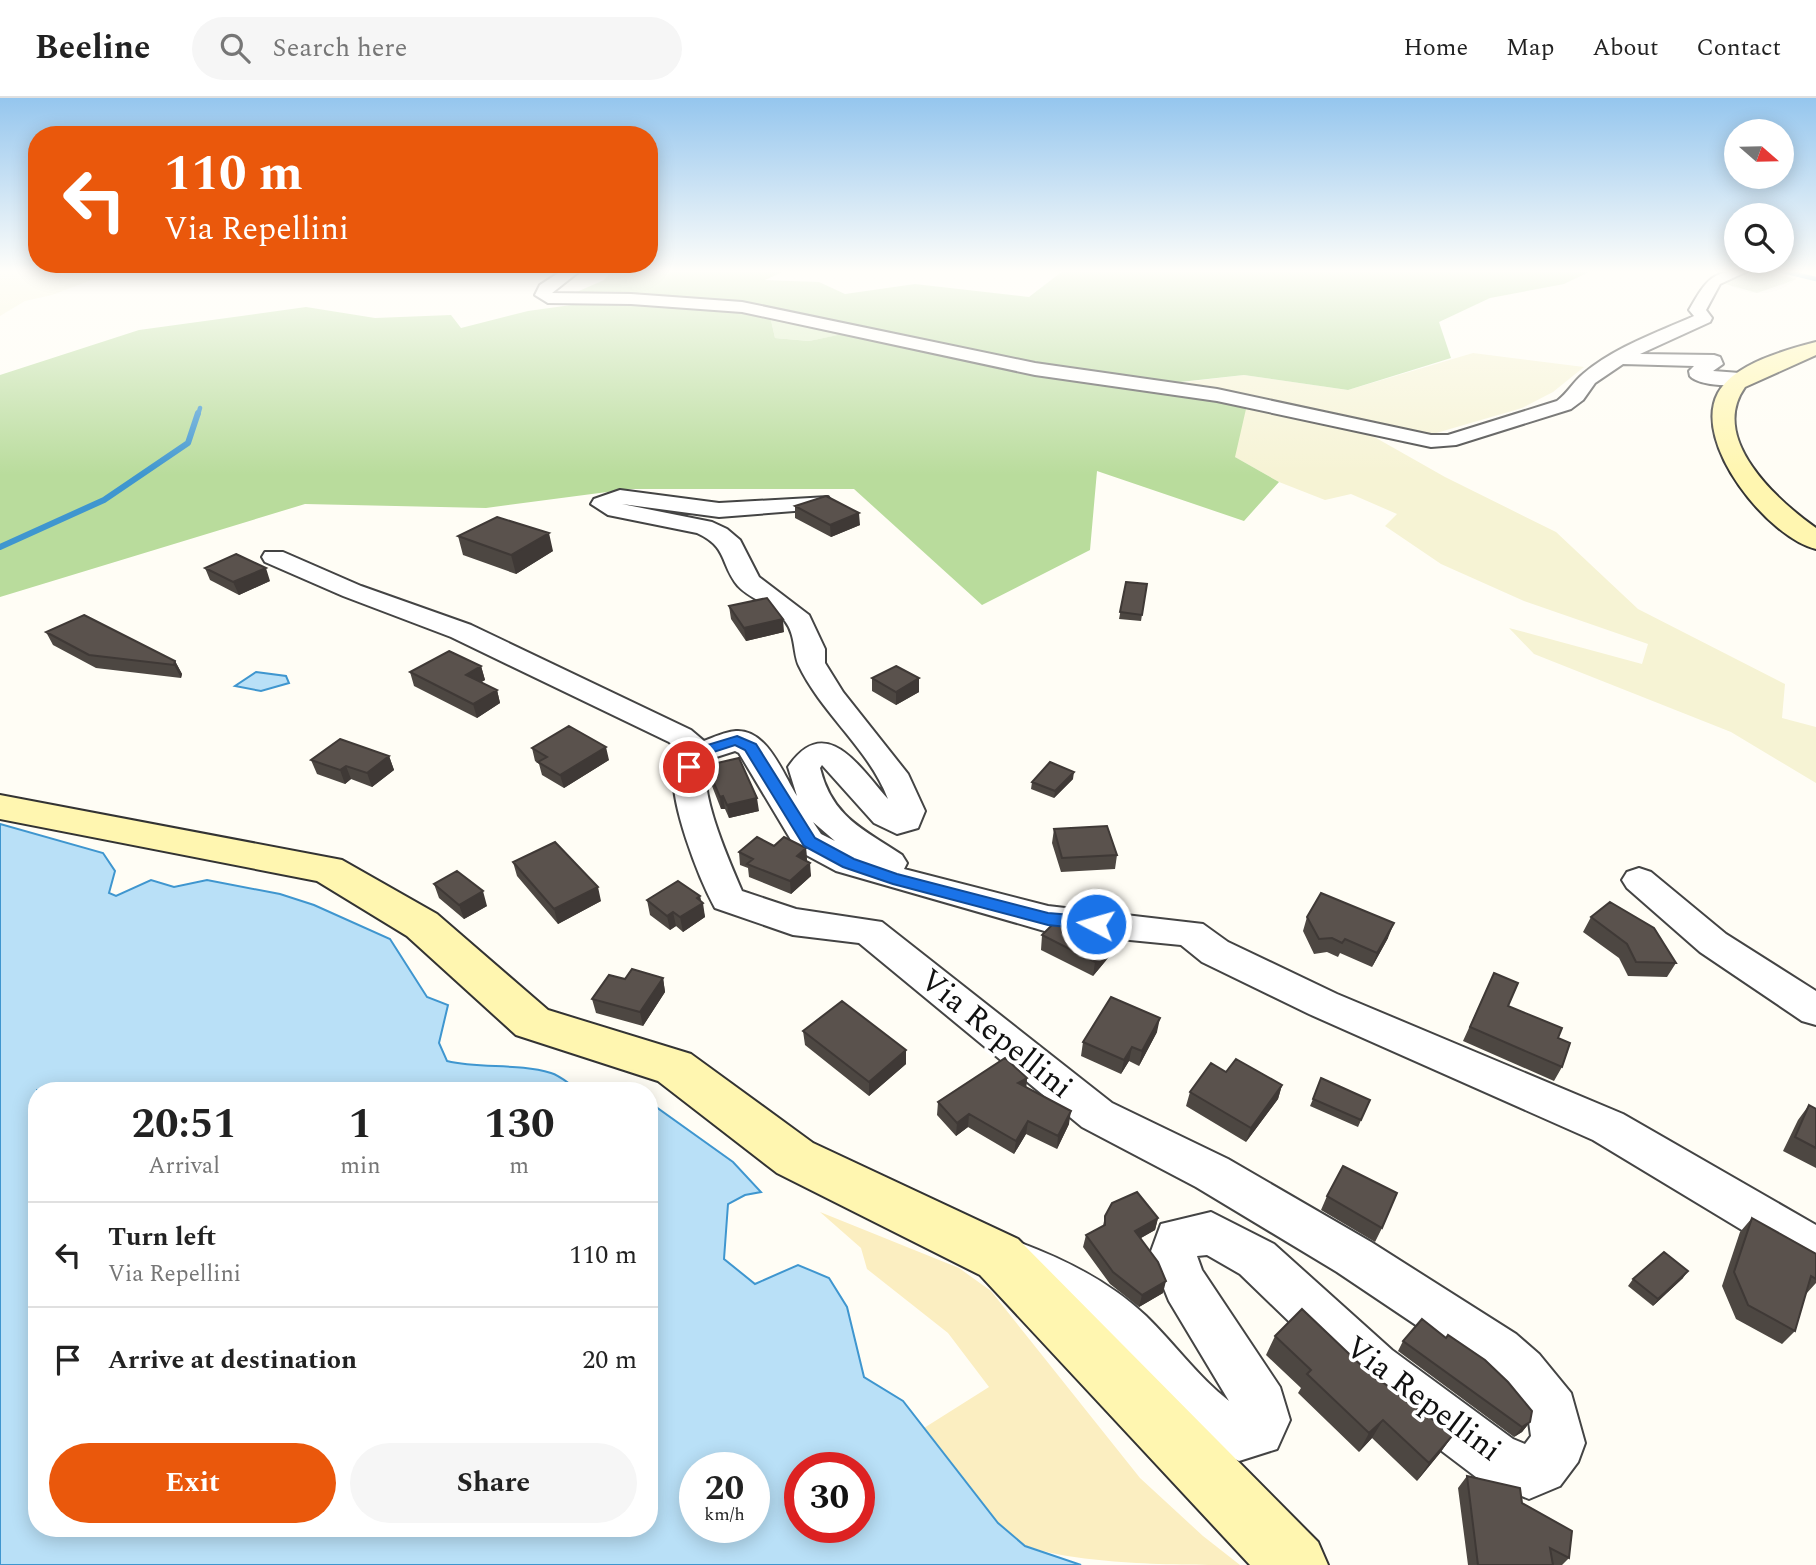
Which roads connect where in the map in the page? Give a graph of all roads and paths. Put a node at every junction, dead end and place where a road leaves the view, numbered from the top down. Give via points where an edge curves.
1 (890, 338) edge
2 (1662, 338) edge
3 (1816, 348) edge
4 (1620, 359) junction
5 (1740, 379) junction
6 (820, 502) edge
7 (1816, 541) edge
8 (274, 558) dead end
9 (699, 752) junction
10 (0, 807) edge
11 (893, 878) junction
12 (1639, 880) dead end
13 (1816, 1010) edge
14 (1816, 1250) edge
15 (999, 1257) junction
16 (1295, 1565) edge

1 - 4 street via 1035,369 1217,395 1439,442 1564,405 1588,379
2 - 4 street
3 - 5 main road
4 - 5 street via 1714,360 1698,371 1699,376
5 - 7 main road via 1725,397 1724,415 1728,439 1745,477 1764,499
6 - 11 street via 719,510 620,498 602,504 719,534 736,553 748,581 796,615 811,649 811,663 897,781 909,811 906,820 897,823 885,816 836,758 823,752 804,767 811,797 816,807 855,840 894,866
8 - 9 street via 502,649 680,736
9 - 11 street via 737,740 751,747 809,842 848,863
9 - 15 street, Via Repellini via 689,767 692,786 706,847 728,899 793,922 869,931 1097,1115 1212,1173 1354,1256 1498,1351 1553,1411 1559,1443 1541,1467 1529,1472 1495,1458 1374,1368 1257,1259 1211,1233 1177,1239 1173,1254 1179,1269 1262,1405 1264,1420 1259,1431 1234,1433 1207,1416 1114,1320 1049,1275
10 - 15 main road via 328,870 422,925 532,1023 674,1067 795,1158
11 - 14 street via 1048,919 1190,933 1215,952 1323,1004 1608,1127
12 - 13 street via 1713,943
15 - 16 main road

